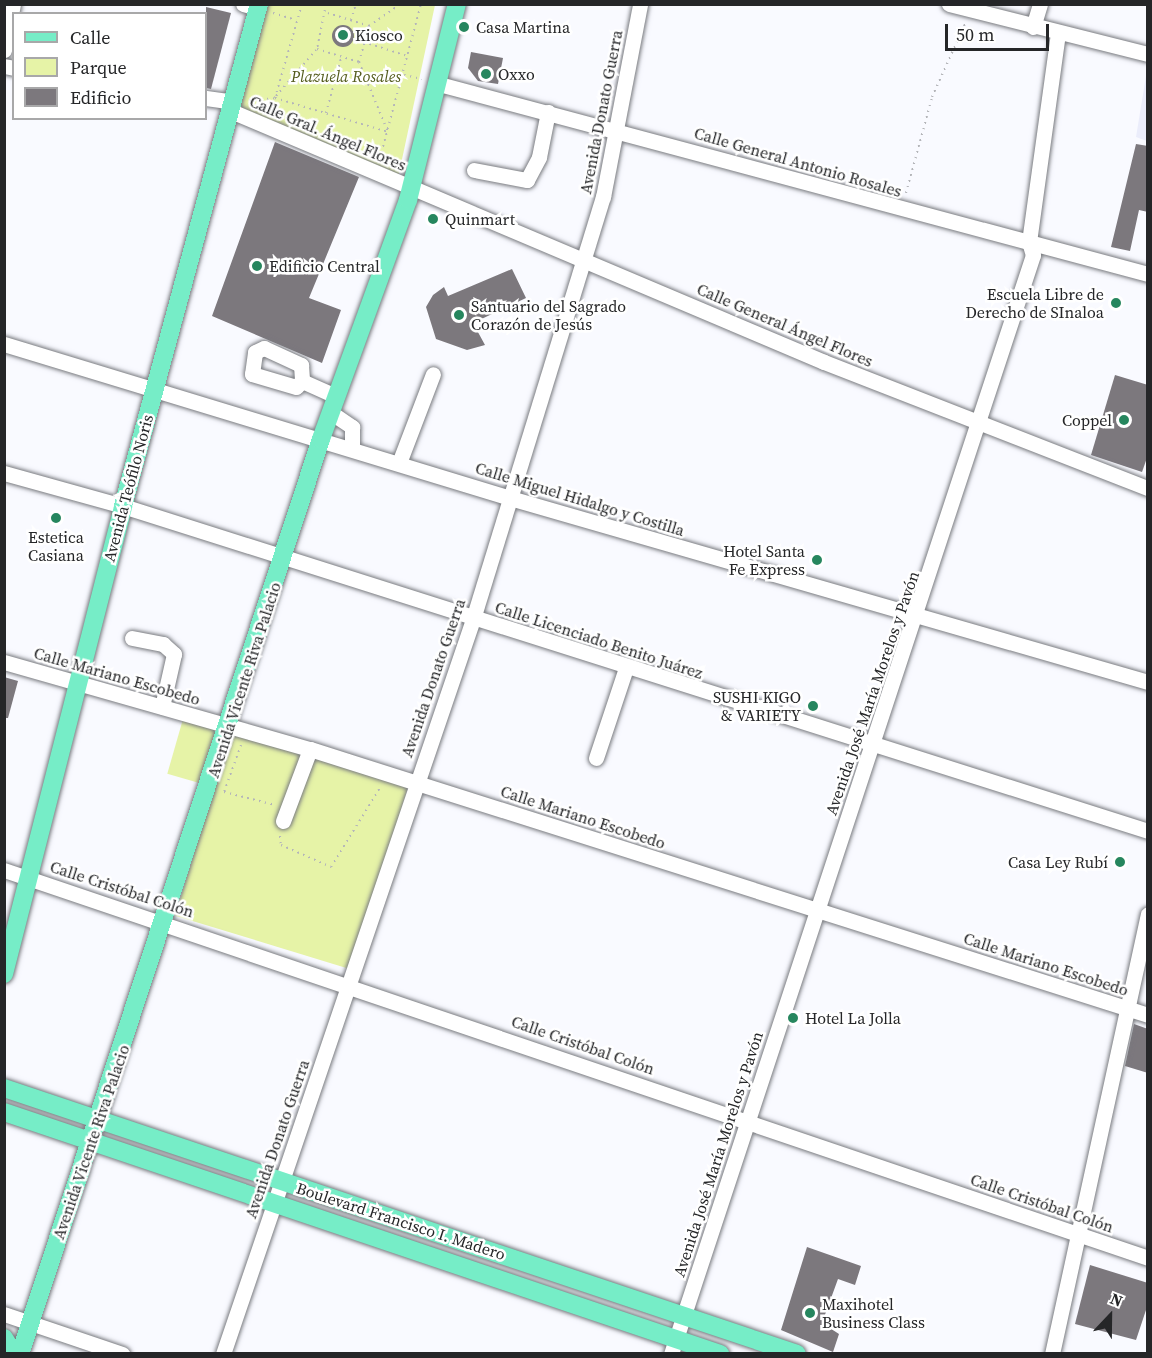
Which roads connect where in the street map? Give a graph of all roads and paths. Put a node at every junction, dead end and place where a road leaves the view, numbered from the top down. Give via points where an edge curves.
1 (13, 4) edge
2 (302, 4) edge
3 (326, 4) edge
4 (356, 4) edge
5 (401, 4) edge
6 (421, 4) edge
7 (640, 4) edge
8 (949, 4) edge
9 (1040, 4) edge
10 (253, 6) edge
11 (456, 7) edge
12 (971, 10) junction
13 (328, 13) junction
14 (351, 20) junction
15 (297, 21) junction
16 (369, 26) junction
17 (1033, 27) junction
18 (1058, 34) junction
19 (364, 42) junction
20 (317, 49) junction
21 (4, 50) edge
22 (1148, 54) edge
23 (408, 56) junction
24 (342, 57) junction
25 (359, 62) junction
26 (439, 84) junction
27 (207, 98) edge
28 (274, 98) junction
29 (232, 106) junction
30 (548, 112) junction
31 (326, 113) junction
32 (619, 130) junction
33 (388, 132) junction
34 (474, 170) dead end
35 (376, 174) junction
36 (411, 189) junction
37 (901, 211) junction
38 (1029, 242) junction
39 (583, 259) junction
40 (1148, 274) edge
41 (4, 344) edge
42 (433, 374) dead end
43 (302, 381) dead end
44 (155, 388) junction
45 (333, 404) junction
46 (980, 426) junction
47 (321, 439) junction
48 (352, 448) junction
49 (399, 464) junction
50 (4, 473) edge
51 (1148, 488) edge
52 (510, 498) junction
53 (123, 506) junction
54 (284, 556) junction
55 (917, 617) junction
56 (473, 619) junction
57 (132, 638) dead end
58 (4, 662) edge
59 (626, 668) junction
60 (1148, 682) edge
61 (79, 683) junction
62 (162, 707) junction
63 (238, 729) junction
64 (872, 745) junction
65 (310, 749) junction
66 (596, 758) dead end
67 (388, 774) junction
68 (416, 783) junction
69 (282, 796) dead end
70 (278, 806) junction
71 (281, 821) junction
72 (1148, 831) edge
73 (4, 870) edge
74 (30, 879) junction
75 (819, 911) junction
76 (1148, 914) edge
77 (164, 922) junction
78 (4, 974) edge
79 (348, 983) junction
80 (1124, 1008) junction
81 (1148, 1015) edge
82 (4, 1088) edge
83 (4, 1112) edge
84 (99, 1120) junction
85 (747, 1121) junction
86 (91, 1142) junction
87 (281, 1181) junction
88 (274, 1203) junction
89 (1074, 1234) junction
90 (1148, 1258) edge
91 (4, 1314) edge
92 (683, 1316) junction
93 (31, 1323) junction
94 (4, 1338) edge
95 (673, 1346) edge
96 (14, 1353) edge
97 (20, 1353) edge
98 (122, 1353) edge
99 (223, 1353) edge
100 (720, 1353) edge
101 (797, 1353) edge
102 (1052, 1353) edge

1 - 21 street
2 - 15 path
3 - 13 path
4 - 14 path
5 - 16 path
6 - 23 path
7 - 32 street, Avenida Donato Guerra
8 - 12 street
9 - 17 street
10 - 15 path
10 - 29 main road, Avenida Teófilo Noris
11 - 26 main road, Avenida Vicente Riva Palacio
12 - 17 street
12 - 37 path via 932,97
13 - 14 path
13 - 20 path
14 - 16 path
15 - 28 path
16 - 19 path
17 - 18 street
18 - 22 street
18 - 38 street, Avenida José María Morelos y Pavón
19 - 23 path
19 - 25 path
20 - 24 path
20 - 28 path
23 - 33 path
24 - 25 path
24 - 31 path
25 - 33 path
26 - 30 street, Calle General Antonio Rosales
26 - 36 main road, Avenida Vicente Riva Palacio
27 - 29 street
28 - 29 path
28 - 31 path
29 - 35 street, Calle Gral. Ángel Flores
29 - 44 main road, Avenida Teófilo Noris
30 - 32 street, Calle General Antonio Rosales
30 - 34 street via 539,157 527,180
31 - 33 path
32 - 37 street, Calle General Antonio Rosales
32 - 39 street, Avenida Donato Guerra
33 - 35 path
35 - 36 street, Calle Gral. Ángel Flores
36 - 39 street, Calle General Ángel Flores
36 - 45 main road, Avenida Vicente Riva Palacio
37 - 38 street, Calle General Antonio Rosales
38 - 40 street, Calle General Antonio Rosales
38 - 46 street, Avenida José María Morelos y Pavón via 1033,255
39 - 46 street, Calle General Ángel Flores
39 - 52 street, Avenida Donato Guerra
41 - 44 street, Calle Miguel Hidalgo y Costilla
42 - 49 street
43 - 45 street
44 - 47 street, Calle Miguel Hidalgo y Costilla
44 - 53 main road, Avenida Teófilo Noris
45 - 47 main road, Avenida Vicente Riva Palacio
45 - 48 street via 352,428
46 - 51 street, Calle General Ángel Flores
46 - 55 street, Avenida José María Morelos y Pavón
47 - 48 street, Calle Miguel Hidalgo y Costilla
47 - 54 main road, Avenida Vicente Riva Palacio
48 - 49 street, Calle Miguel Hidalgo y Costilla
49 - 52 street, Calle Miguel Hidalgo y Costilla
50 - 53 street, Calle Licenciado Benito Juárez
52 - 55 street, Calle Miguel Hidalgo y Costilla
52 - 56 street, Avenida Donato Guerra
53 - 54 street, Calle Licenciado Benito Juárez
53 - 61 main road, Avenida Teófilo Noris
54 - 56 street, Calle Licenciado Benito Juárez
54 - 63 main road, Avenida Vicente Riva Palacio
55 - 60 street, Calle Miguel Hidalgo y Costilla
55 - 64 street, Avenida José María Morelos y Pavón
56 - 59 street, Calle Licenciado Benito Juárez
56 - 68 street, Avenida Donato Guerra
57 - 62 street via 163,644 174,654
58 - 61 street, Calle Mariano Escobedo
59 - 64 street, Calle Licenciado Benito Juárez
59 - 66 street
61 - 62 street, Calle Mariano Escobedo
61 - 74 main road, Avenida Teófilo Noris
62 - 63 street, Calle Mariano Escobedo
63 - 65 street, Calle Mariano Escobedo
63 - 70 path via 224,792
63 - 77 main road, Avenida Vicente Riva Palacio
64 - 72 street, Calle Licenciado Benito Juárez
64 - 75 street, Avenida José María Morelos y Pavón
65 - 67 street, Calle Mariano Escobedo
65 - 71 street
67 - 68 street, Calle Mariano Escobedo
67 - 71 path via 331,867 281,845
68 - 75 street, Calle Mariano Escobedo
68 - 79 street, Avenida Donato Guerra
69 - 70 path
70 - 71 path
73 - 74 street, Calle Cristóbal Colón
74 - 77 street, Calle Cristóbal Colón
74 - 78 main road, Avenida Teófilo Noris
75 - 80 street, Calle Mariano Escobedo
75 - 85 street, Avenida José María Morelos y Pavón
76 - 80 street
77 - 79 street, Calle Cristóbal Colón
77 - 84 main road, Avenida Vicente Riva Palacio
79 - 85 street, Calle Cristóbal Colón
79 - 87 street, Avenida Donato Guerra
80 - 81 street, Calle Mariano Escobedo
80 - 89 street
82 - 84 main road, Boulevard Francisco I. Madero
83 - 86 main road, Boulevard Francisco I. Madero
84 - 86 main road, Avenida Vicente Riva Palacio
84 - 87 main road, Boulevard Francisco I. Madero
85 - 89 street, Calle Cristóbal Colón
85 - 92 street, Avenida José María Morelos y Pavón
86 - 88 main road, Boulevard Francisco I. Madero
86 - 93 main road, Avenida Vicente Riva Palacio
87 - 88 street, Avenida Donato Guerra
87 - 92 main road, Boulevard Francisco I. Madero
88 - 95 main road, Boulevard Francisco I. Madero
88 - 99 street, Avenida Donato Guerra
89 - 90 street, Calle Cristóbal Colón
89 - 102 street
91 - 93 street
92 - 95 street, Avenida José María Morelos y Pavón
92 - 101 main road, Boulevard Francisco I. Madero
93 - 97 main road, Avenida Vicente Riva Palacio
93 - 98 street
94 - 96 main road
95 - 100 main road, Boulevard Francisco I. Madero

